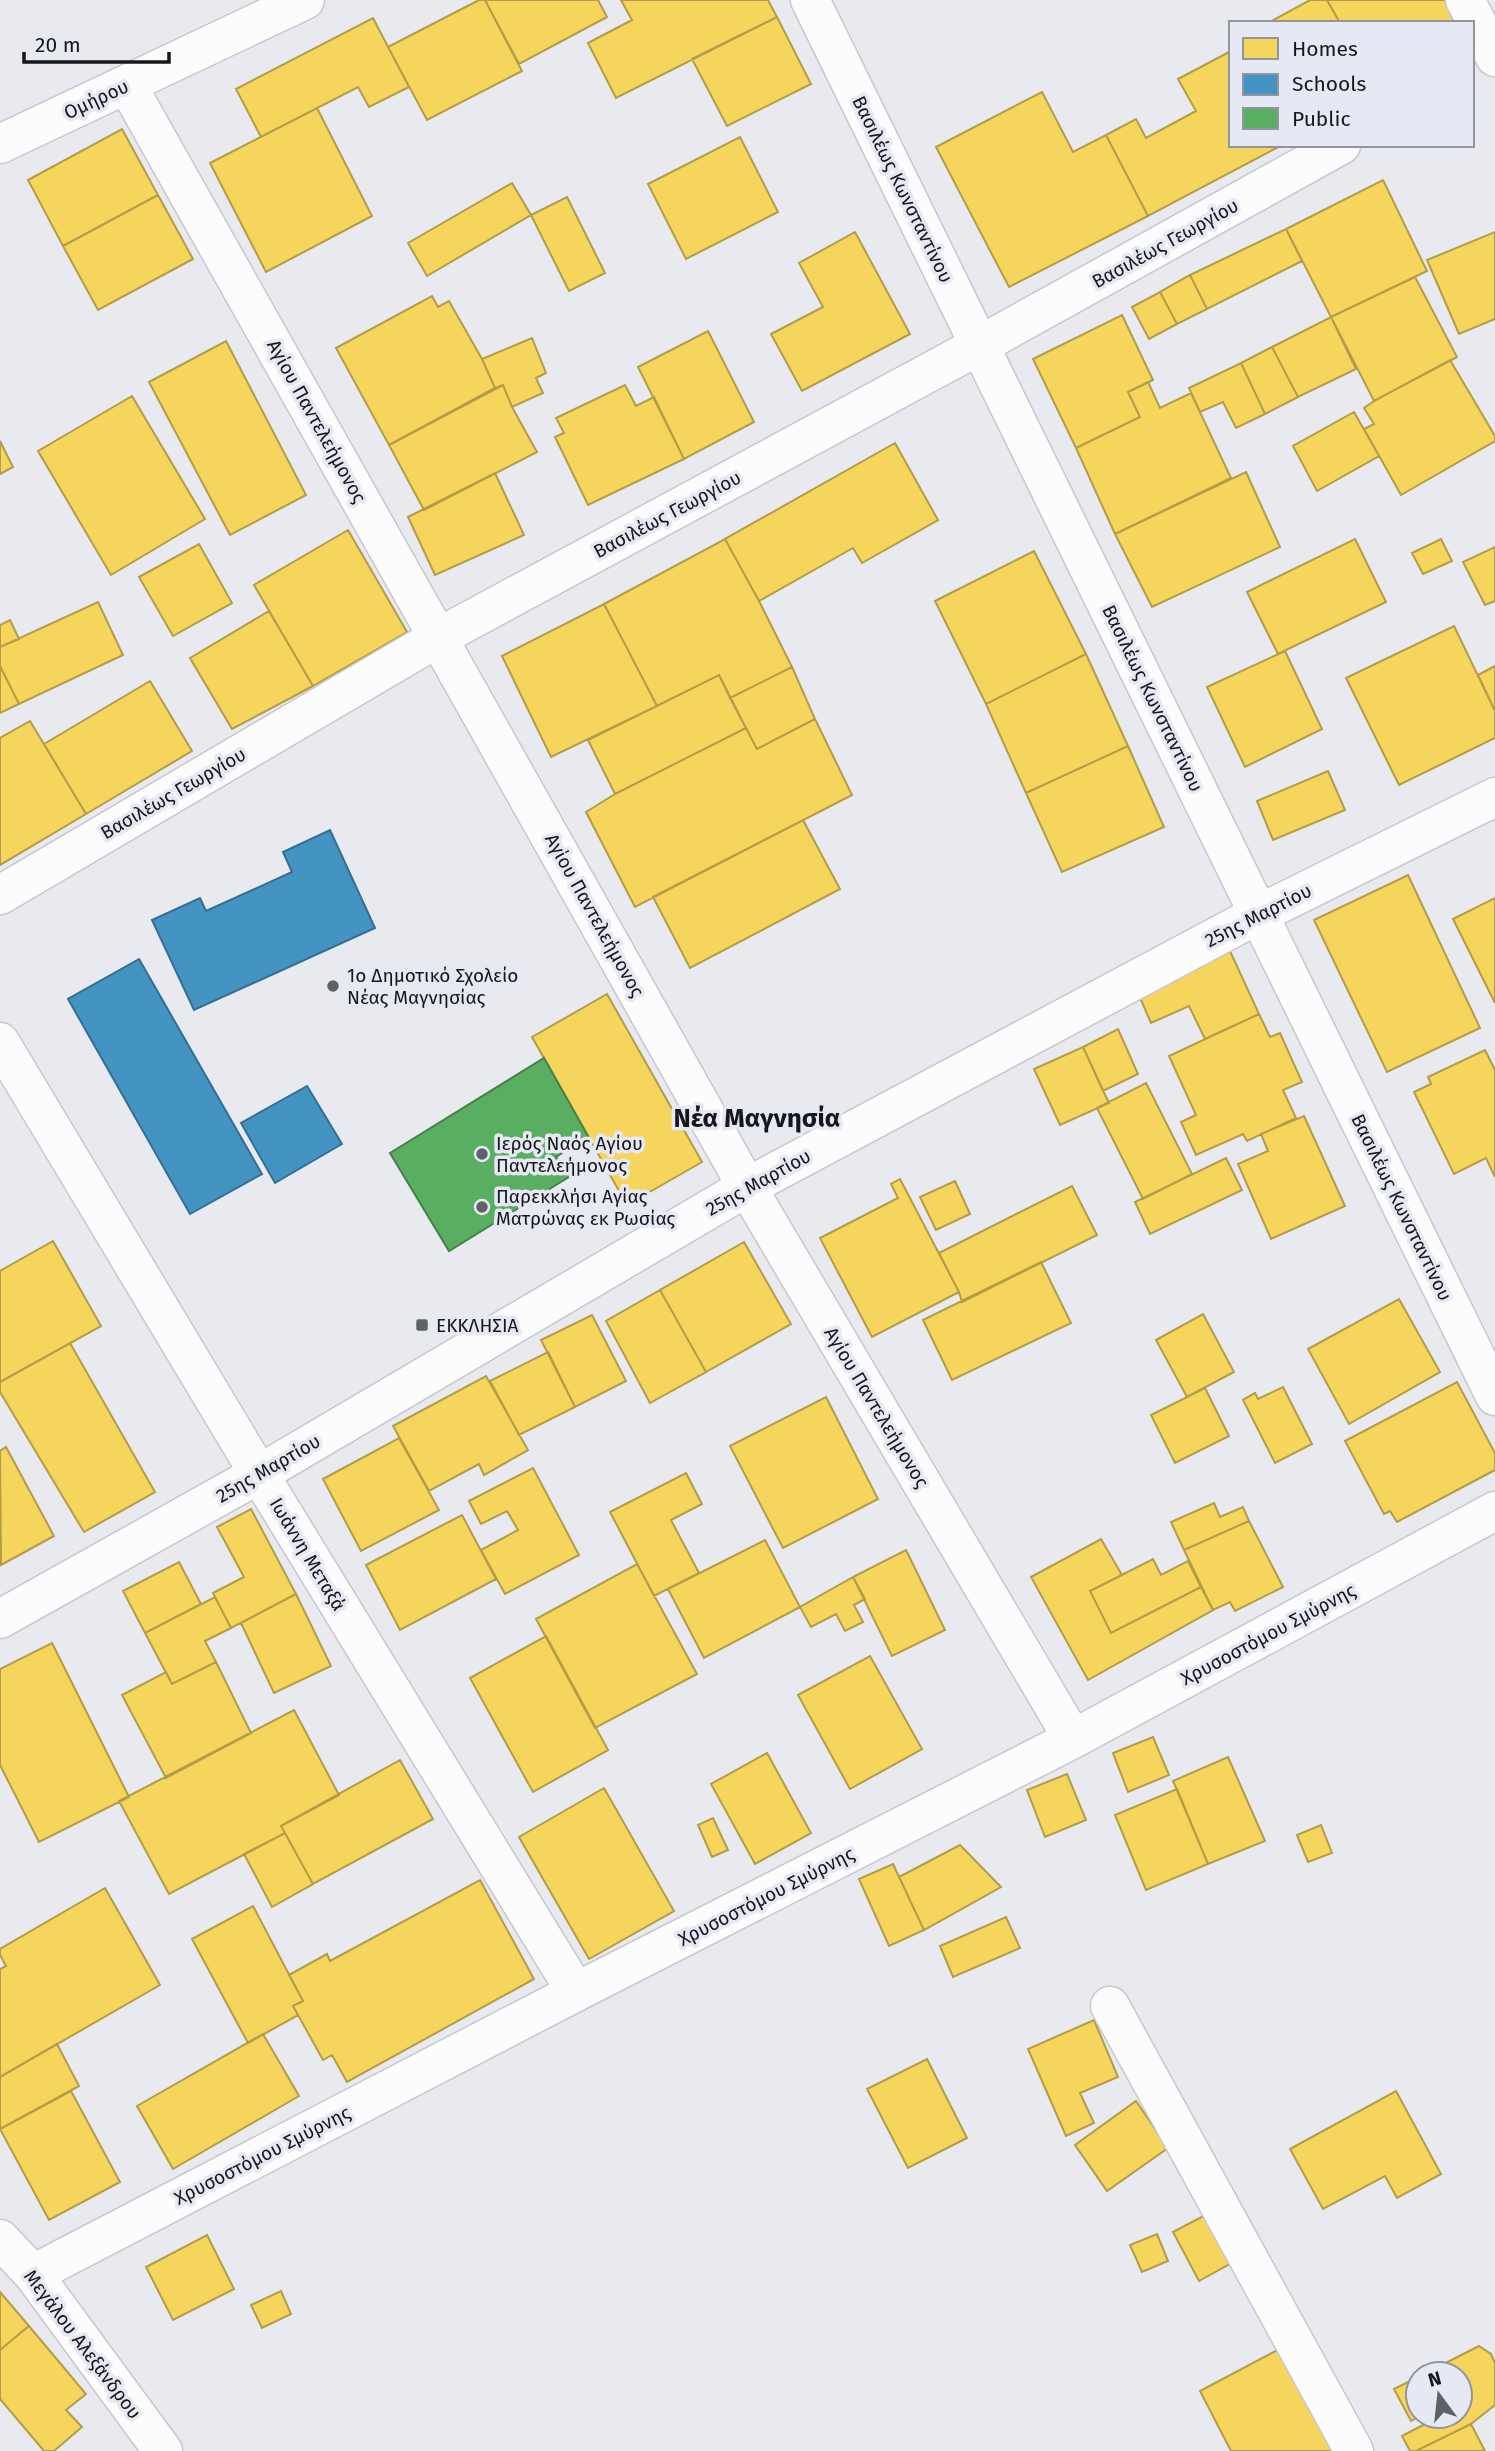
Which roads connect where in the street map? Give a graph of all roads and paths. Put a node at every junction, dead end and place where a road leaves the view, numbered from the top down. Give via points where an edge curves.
1 (305, 0) edge
2 (810, 0) edge
3 (1465, 0) edge
4 (1495, 58) edge
5 (1474, 71) edge
6 (127, 85) junction
7 (0, 144) edge
8 (1336, 147) edge
9 (980, 345) junction
10 (439, 637) junction
11 (1495, 797) edge
12 (0, 895) edge
13 (1259, 914) junction
14 (0, 1042) edge
15 (747, 1187) junction
16 (1495, 1396) edge
17 (259, 1474) junction
18 (1495, 1511) edge
19 (0, 1619) edge
20 (1073, 1739) junction
21 (576, 1992) junction
22 (1110, 2006) dead end
23 (0, 2239) edge
24 (33, 2274) junction
25 (163, 2451) edge
26 (1354, 2451) edge

1 - 6 street, Ομήρου
2 - 9 street, Βασιλέως Κωνσταντίνου
3 - 4 street
4 - 5 street
6 - 7 street, Ομήρου
6 - 10 street, Αγίου Παντελεήμονος
8 - 9 street, Βασιλέως Γεωργίου
9 - 10 street, Βασιλέως Γεωργίου
9 - 13 street, Βασιλέως Κωνσταντίνου
10 - 12 street, Βασιλέως Γεωργίου
10 - 15 street, Αγίου Παντελεήμονος
11 - 13 street, 25ης Μαρτίου
13 - 15 street, 25ης Μαρτίου
13 - 16 street, Βασιλέως Κωνσταντίνου
14 - 17 street, Ιωάννη Μεταξά
15 - 17 street, 25ης Μαρτίου
15 - 20 street, Αγίου Παντελεήμονος
17 - 19 street, 25ης Μαρτίου
17 - 21 street, Ιωάννη Μεταξά
18 - 20 street, Χρυσοστόμου Σμύρνης
20 - 21 street, Χρυσοστόμου Σμύρνης
21 - 24 street, Χρυσοστόμου Σμύρνης
22 - 26 street
23 - 24 street, Μεγάλου Αλεξάνδρου
24 - 25 street, Μεγάλου Αλεξάνδρου

